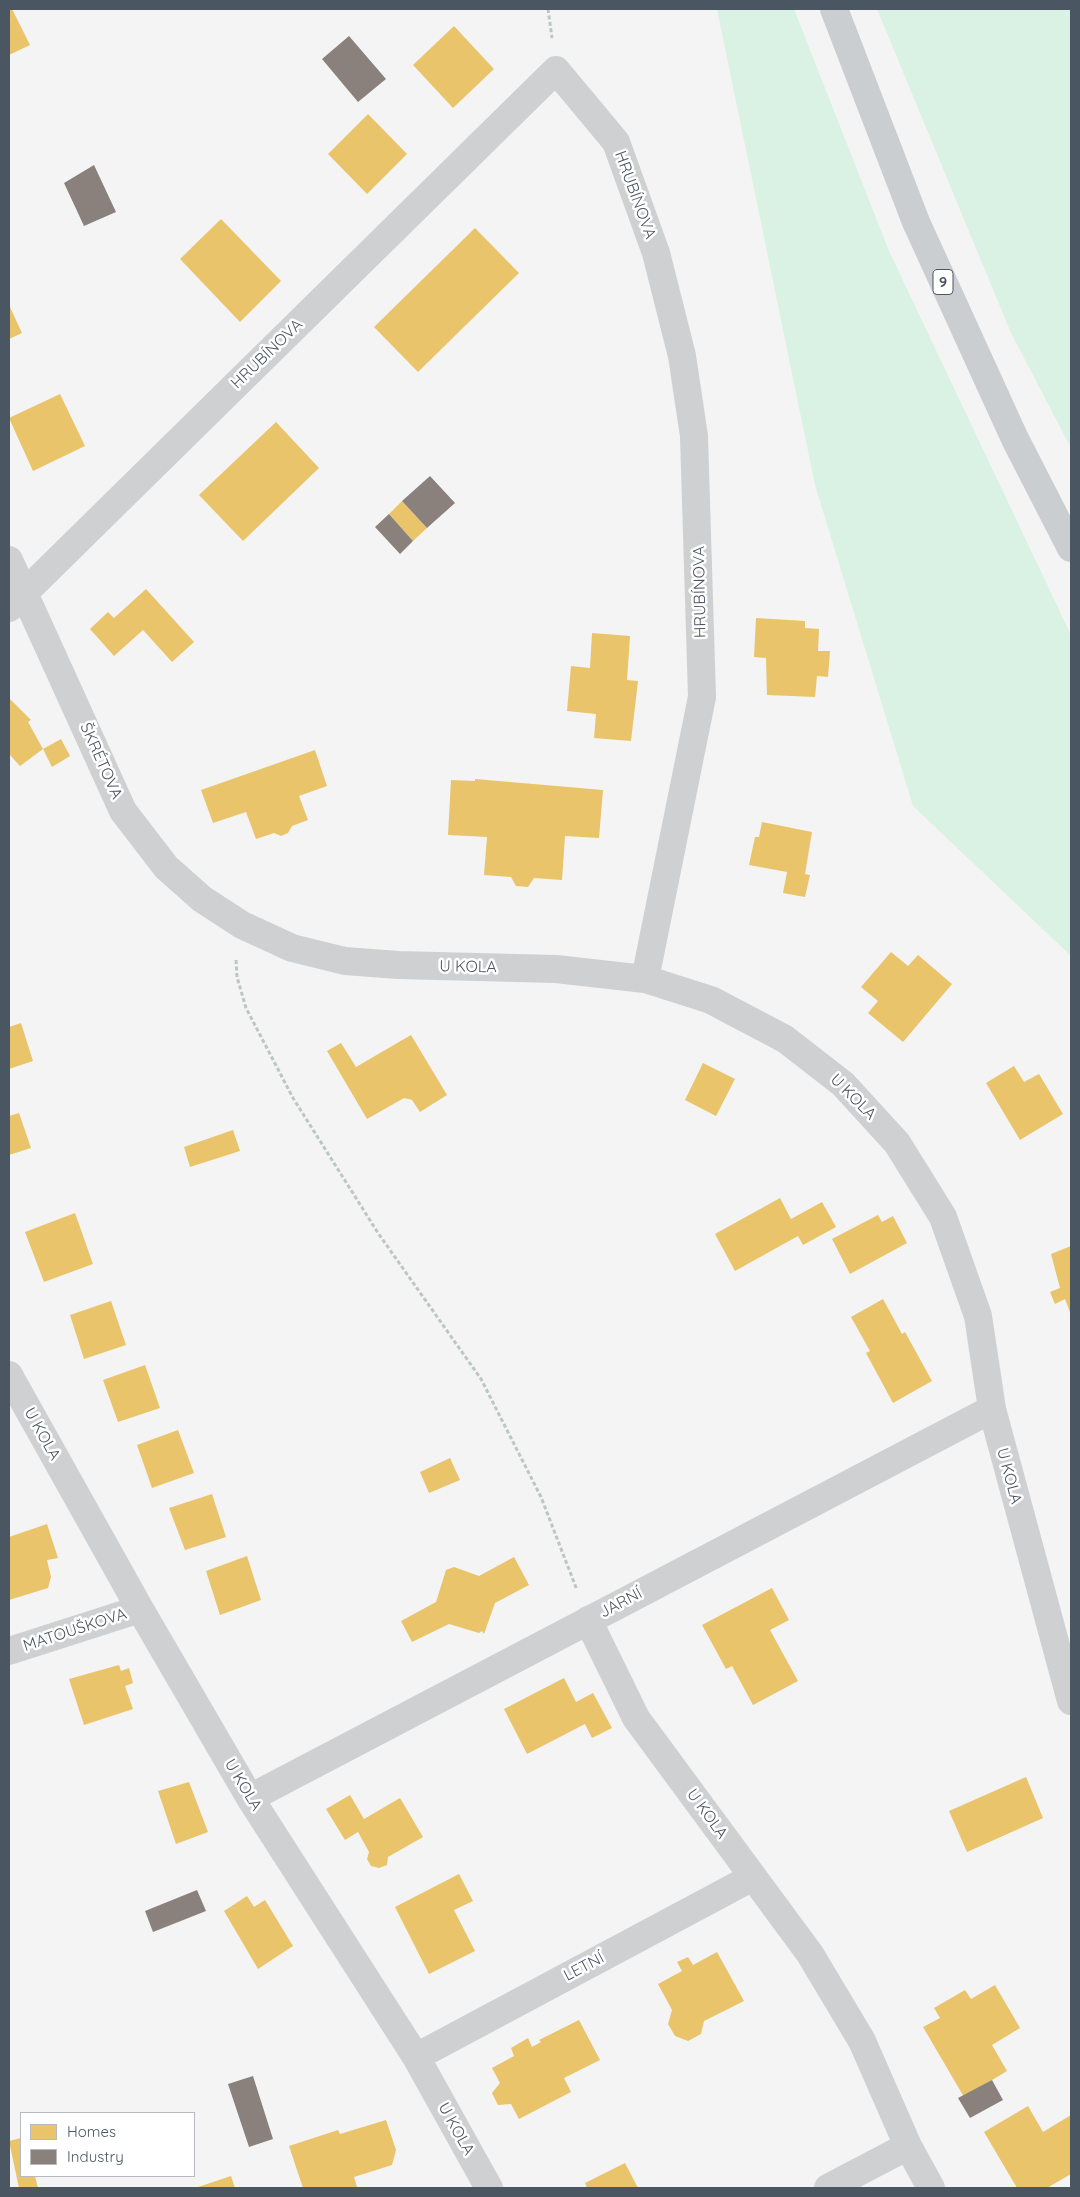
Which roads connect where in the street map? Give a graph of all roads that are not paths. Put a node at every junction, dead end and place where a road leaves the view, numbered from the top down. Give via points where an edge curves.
1 (834, 9) edge
2 (1071, 548) edge
3 (9, 560) edge
4 (17, 600) edge
5 (242, 925) joint
6 (645, 979) junction
7 (9, 1375) edge
8 (992, 1409) junction
9 (140, 1609) junction
10 (588, 1620) junction
11 (9, 1651) edge
12 (1071, 1700) edge
13 (250, 1798) junction
14 (753, 1877) junction
15 (416, 2057) junction
16 (908, 2146) junction
17 (489, 2188) edge
18 (828, 2188) edge
19 (931, 2188) edge

1 - 2 main road, 9 via 916,222 1015,439
3 - 4 street, ŠKRÉTOVA
4 - 5 street, ŠKRÉTOVA via 123,811 166,867 202,899
4 - 6 street, HRUBÍNOVA via 556,70 616,142 656,253 682,356 694,436 702,697
5 - 6 street, U KOLA via 292,948 345,961 556,969
6 - 8 street, U KOLA via 711,1000 785,1039 843,1084 897,1143 943,1217 978,1316
7 - 9 street, U KOLA
8 - 10 street, JARNÍ
8 - 12 street, U KOLA
9 - 11 street, MATOUŠKOVA
9 - 13 street, U KOLA
10 - 13 street, JARNÍ
10 - 14 street, U KOLA via 636,1718
13 - 15 street, U KOLA
14 - 15 street, LETNÍ
14 - 16 street, U KOLA via 810,1954 862,2041
15 - 17 street, U KOLA
16 - 18 street
16 - 19 street, U KOLA

